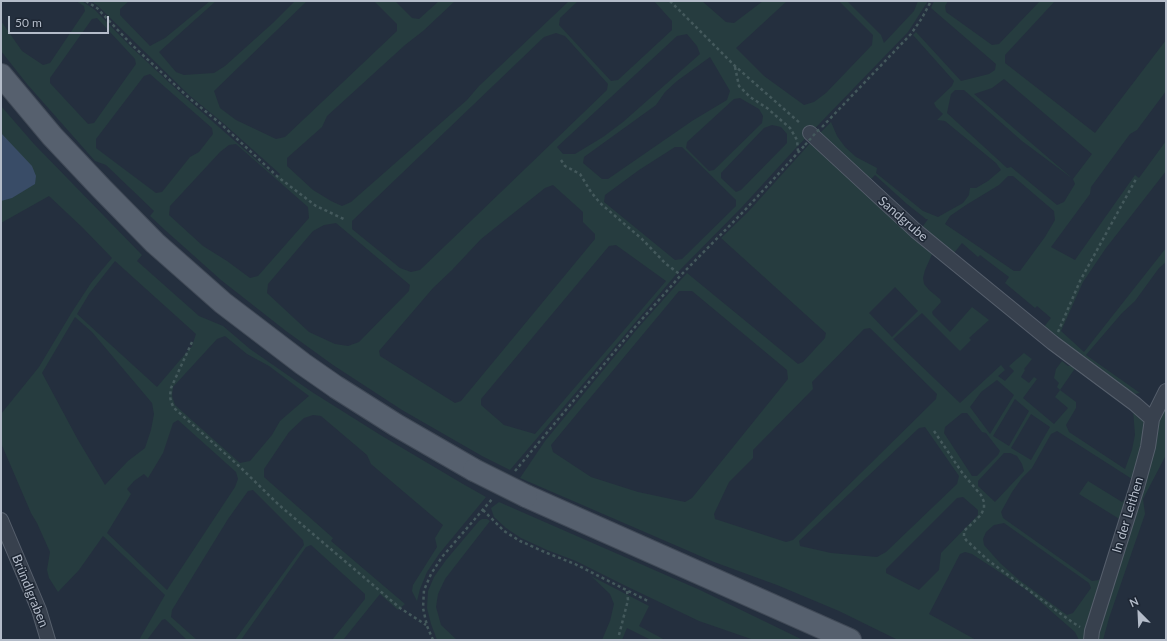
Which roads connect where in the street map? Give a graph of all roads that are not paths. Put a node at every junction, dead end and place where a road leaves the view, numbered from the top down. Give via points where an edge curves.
1 (1, 75) edge
2 (812, 135) road end
3 (1166, 391) edge
4 (1152, 419) junction
5 (1, 520) edge
6 (1092, 635) edge
7 (48, 640) edge
8 (850, 640) edge

1 - 8 main road, bridge via 47,130 155,243 223,303 336,387 474,470 526,496
2 - 4 street, Sandgrube via 916,231 1053,343
3 - 4 street, In der Leithen
4 - 6 street, In der Leithen via 1137,487
5 - 7 street, Bründlgraben via 39,610

